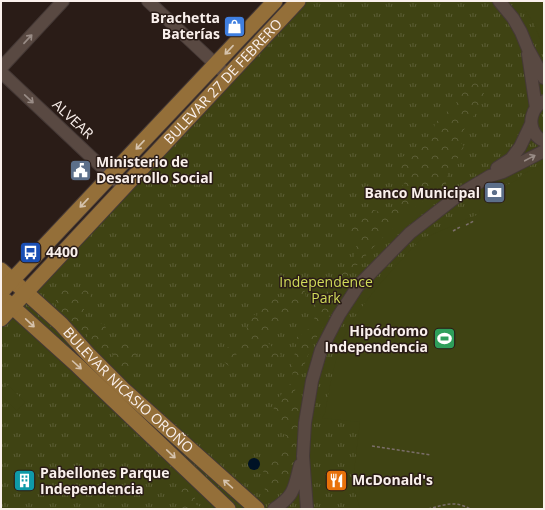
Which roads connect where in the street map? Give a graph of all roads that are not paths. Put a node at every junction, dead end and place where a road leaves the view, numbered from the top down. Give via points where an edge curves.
1 (63, 1) edge
2 (148, 1) edge
3 (275, 1) edge
4 (298, 1) edge
5 (499, 1) edge
6 (528, 49) junction
7 (216, 64) junction
8 (1, 68) edge
9 (1, 72) edge
10 (228, 76) junction
11 (544, 78) edge
12 (540, 105) edge
13 (531, 124) junction
14 (544, 141) edge
15 (544, 150) edge
16 (111, 175) junction
17 (490, 176) junction
18 (124, 188) junction
19 (6, 275) edge
20 (1, 292) edge
21 (26, 293) junction
22 (1, 296) edge
23 (12, 307) junction
24 (1, 319) edge
25 (303, 456) junction
26 (228, 509) edge
27 (257, 509) edge
28 (274, 509) edge
29 (307, 509) edge

8 -> 1 street
2 - 7 street
3 -> 7 main road, BULEVAR 27 DE FEBRERO
4 - 10 main road, BULEVAR 27 DE FEBRERO
5 - 6 street via 513,18
6 - 11 street
6 - 12 street
7 - 10 street
7 -> 16 main road, BULEVAR 27 DE FEBRERO
9 -> 16 street, ALVEAR
10 - 18 main road, BULEVAR 27 DE FEBRERO
12 - 13 street via 532,116
13 - 14 street via 536,135
13 - 17 street via 520,147
17 -> 15 street via 503,172
16 - 18 street, ALVEAR
16 -> 19 main road, BULEVAR 27 DE FEBRERO
17 - 25 street via 460,194 410,233 358,286 321,350 312,381
18 - 21 main road, BULEVAR 27 DE FEBRERO
19 - 20 main road, BULEVAR 27 DE FEBRERO
19 - 21 main road, BULEVAR NICASIO OROÑO
21 - 23 main road, BULEVAR 27 DE FEBRERO
27 -> 21 main road, BULEVAR NICASIO OROÑO via 123,389 61,324
22 - 23 main road, BULEVAR NICASIO OROÑO
23 - 24 main road, BULEVAR 27 DE FEBRERO
23 -> 26 main road, BULEVAR NICASIO OROÑO
25 - 28 street via 294,491 284,503
25 - 29 street

